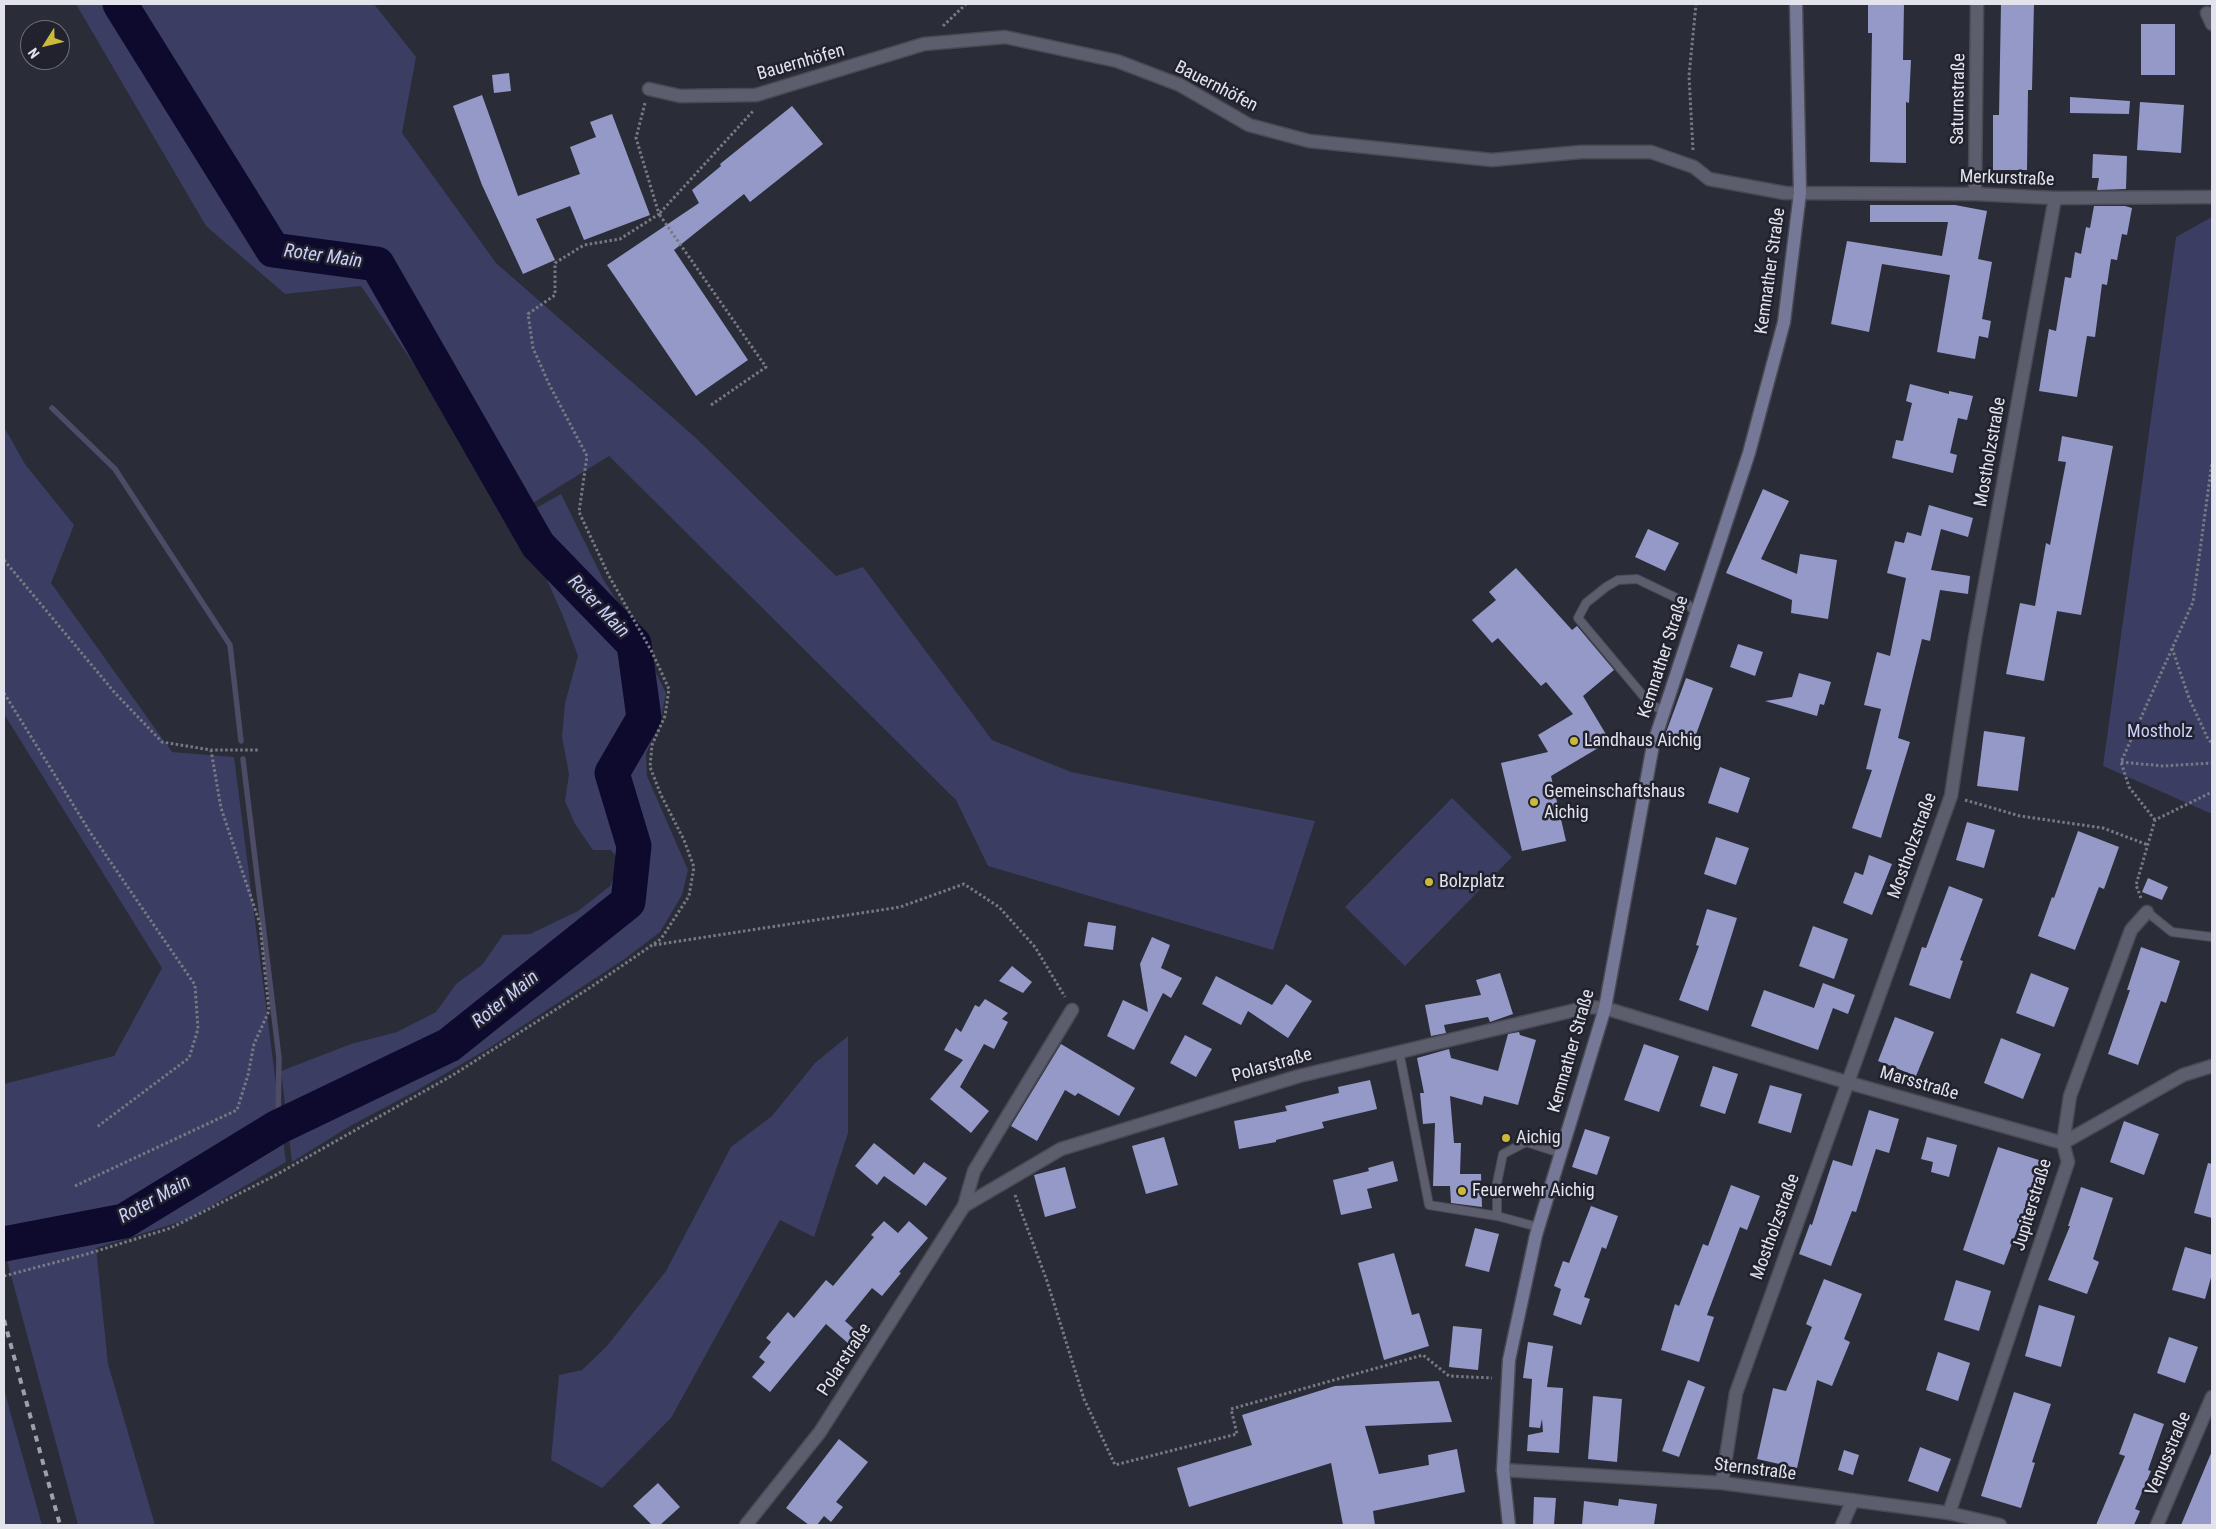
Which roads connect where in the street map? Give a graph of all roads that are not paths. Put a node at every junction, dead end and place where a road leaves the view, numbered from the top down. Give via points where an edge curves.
1 (1796, 4) edge
2 (1978, 4) edge
3 (649, 89) road end
4 (1800, 193) junction
5 (1975, 194) junction
6 (2212, 197) edge
7 (2055, 198) junction
8 (1697, 612) junction
9 (1664, 711) junction
10 (2148, 912) joint
11 (2212, 937) edge
12 (1605, 1008) junction
13 (1072, 1010) road end
14 (1399, 1051) junction
15 (2212, 1066) edge
16 (1846, 1082) junction
17 (2063, 1143) junction
18 (1560, 1153) junction
19 (964, 1206) junction
20 (1496, 1216) junction
21 (1538, 1227) junction
22 (2212, 1397) edge
23 (1503, 1470) junction
24 (1722, 1483) junction
25 (1853, 1500) junction
26 (1949, 1512) junction
27 (746, 1525) edge
28 (1509, 1525) edge
29 (1842, 1525) edge
30 (2000, 1525) edge
31 (2158, 1525) edge

1 - 4 main road, Kemnather Straße
2 - 5 street, Saturnstraße
3 - 4 street, Bauernhöfen via 680,96 756,95 924,44 1005,37 1117,61 1180,85 1249,125 1309,141 1492,160 1581,152 1651,152 1694,166 1709,179
4 - 5 street, Merkurstraße
4 - 8 main road, Kemnather Straße via 1784,322 1749,453
5 - 7 street, Merkurstraße
6 - 7 street, Merkurstraße
7 - 16 street, Mostholzstraße via 1975,638 1951,796
8 - 9 main road, Kemnather Straße
8 - 9 lane via 1685,602 1637,579 1618,580 1606,587 1586,603 1578,618 1624,676 1650,704
9 - 12 main road, Kemnather Straße via 1653,745
10 - 11 lane via 2172,932
10 - 17 street, Jupiterstraße via 2131,930 2070,1096
12 - 14 street, Polarstraße via 1588,1007
12 - 16 street, Marsstraße
12 - 18 main road, Kemnather Straße
13 - 19 street, Polarstraße via 974,1171
14 - 19 street, Polarstraße via 1261,1086 1060,1149
14 - 20 lane via 1429,1205
15 - 17 street via 2183,1075
16 - 17 street, Marsstraße
16 - 24 street, Mostholzstraße via 1736,1393
17 - 26 street, Jupiterstraße via 2068,1162
18 - 20 lane via 1526,1142 1503,1154 1497,1183
18 - 21 main road, Kemnather Straße
19 - 27 street, Polarstraße via 820,1432
20 - 21 lane
21 - 23 main road, Kemnather Straße via 1508,1360
22 - 31 street, Venusstraße
23 - 24 street, Sternstraße
23 - 28 main road, Kemnather Straße
24 - 25 street, Sternstraße
25 - 26 street, Sternstraße
25 - 29 street
26 - 30 street, Sternstraße

